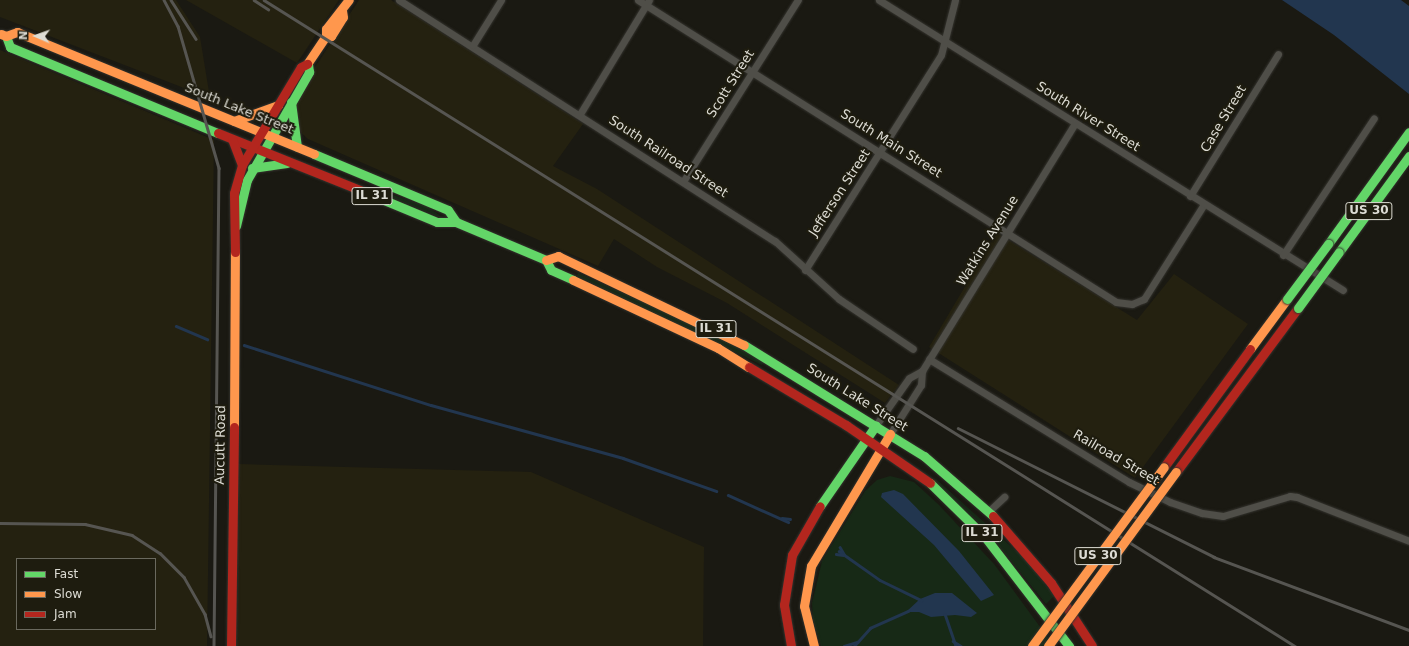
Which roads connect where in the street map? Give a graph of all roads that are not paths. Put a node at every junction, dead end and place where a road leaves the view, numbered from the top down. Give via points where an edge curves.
1 (349, 0) edge
2 (399, 0) edge
3 (501, 0) edge
4 (638, 0) edge
5 (798, 0) edge
6 (879, 0) edge
7 (955, 0) edge
8 (647, 2) edge
9 (3, 35) edge
10 (945, 42) junction
11 (473, 45) junction
12 (1278, 54) dead end
13 (308, 64) junction
14 (753, 71) junction
15 (291, 102) junction
16 (278, 105) junction
17 (580, 114) junction
18 (1374, 118) dead end
19 (234, 121) junction
20 (1075, 123) junction
21 (262, 132) junction
22 (1409, 132) edge
23 (271, 136) junction
24 (232, 139) junction
25 (252, 147) junction
26 (297, 147) junction
27 (261, 151) junction
28 (880, 152) junction
29 (1409, 156) edge
30 (290, 162) junction
31 (242, 165) junction
32 (252, 168) junction
33 (684, 180) junction
34 (1190, 196) junction
35 (1204, 204) junction
36 (456, 222) junction
37 (236, 226) junction
38 (1008, 231) junction
39 (1283, 255) junction
40 (546, 260) junction
41 (804, 270) junction
42 (1343, 290) dead end
43 (913, 349) dead end
44 (929, 359) junction
45 (922, 371) junction
46 (876, 425) junction
47 (890, 434) junction
48 (866, 438) junction
49 (881, 448) junction
50 (1004, 497) dead end
51 (989, 512) junction
52 (1409, 542) edge
53 (231, 646) edge
54 (791, 646) edge
55 (814, 646) edge
56 (1032, 646) edge
57 (1048, 646) edge
58 (1069, 646) edge
59 (1092, 646) edge

1 - 13 main road via 342,10 343,17 331,36 326,36
2 - 11 street, South Railroad Street
3 - 11 street
4 - 8 street, South Main Street
5 - 14 street, Scott Street
6 - 10 street, South River Street
7 - 10 street, Jefferson Street
8 - 14 street, South Main Street
8 - 17 street
9 - 19 main road, South Lake Street / IL 31 via 17,32
9 - 24 main road, South Lake Street / IL 31 via 10,47
10 - 20 street, South River Street
10 - 28 street, Jefferson Street via 941,55
11 - 17 street, South Railroad Street
12 - 34 street, Case Street
13 - 15 main road via 309,72
13 - 16 main road via 301,67
14 - 28 street, South Main Street
14 - 33 street, Scott Street
15 - 23 main road
15 - 26 main road
16 - 19 main road
16 - 21 main road
17 - 33 street, South Railroad Street
18 - 39 street
19 - 21 main road, South Lake Street / IL 31
20 - 34 street, South River Street
20 - 38 street, Watkins Avenue
21 - 23 main road, South Lake Street / IL 31
21 - 25 main road
22 - 56 main road, US 30, bridge
23 - 26 main road, South Lake Street / IL 31
23 - 27 main road
24 - 25 main road, South Lake Street / IL 31
24 - 31 main road
25 - 27 main road, South Lake Street / IL 31
25 - 31 main road
26 - 36 main road, South Lake Street / IL 31 via 448,210
27 - 30 main road, South Lake Street / IL 31
27 - 32 main road
28 - 38 street, South Main Street
28 - 41 street, Jefferson Street
29 - 57 main road, US 30, bridge
30 - 32 main road
30 - 36 main road, South Lake Street / IL 31 via 437,222
31 - 37 main road via 233,205
32 - 37 main road
33 - 41 street, South Railroad Street via 775,241
34 - 35 street, South River Street
35 - 38 street, South Main Street via 1144,299 1132,304 1116,302
35 - 39 street, South River Street
36 - 40 main road, South Lake Street / IL 31
37 - 53 main road, Aucutt Road
38 - 44 street, Watkins Avenue
39 - 42 street, South River Street
40 - 46 main road, South Lake Street / IL 31 via 558,256 704,323 766,356
40 - 48 main road, South Lake Street / IL 31 via 551,270 718,348
41 - 43 street, South Railroad Street via 839,299
44 - 45 street, Watkins Avenue
44 - 52 street, Railroad Street via 1129,482 1170,502 1202,513 1223,516 1290,496
45 - 46 street, Watkins Avenue via 909,378
45 - 47 street, Watkins Avenue via 920,385
46 - 47 main road, South Lake Street / IL 31
46 - 48 main road
47 - 49 main road
47 - 51 main road, South Lake Street / IL 31 via 945,472
48 - 49 main road, South Lake Street / IL 31
48 - 54 main road via 831,487 792,555 784,605
49 - 55 main road via 811,566 804,606 806,625
49 - 58 main road, South Lake Street / IL 31 via 928,482 980,531 1033,595
50 - 51 street
51 - 59 main road, South Lake Street / IL 31 via 1043,572

